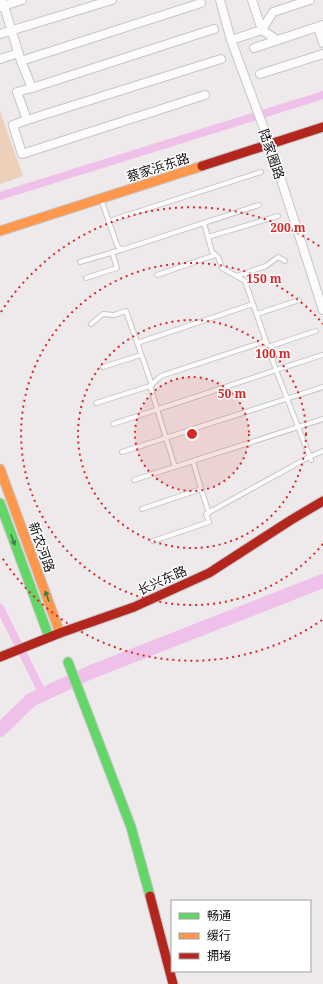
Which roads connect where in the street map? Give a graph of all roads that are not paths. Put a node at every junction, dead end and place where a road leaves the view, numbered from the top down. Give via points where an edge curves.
1 (22, 0) edge
2 (112, 0) edge
3 (220, 0) edge
4 (252, 0) edge
5 (310, 0) edge
6 (2, 4) edge
7 (201, 4) dead end
8 (320, 26) edge
9 (214, 29) dead end
10 (262, 30) junction
11 (11, 31) junction
12 (0, 34) edge
13 (232, 40) junction
14 (276, 40) junction
15 (323, 43) edge
16 (254, 48) dead end
17 (19, 53) junction
18 (323, 54) edge
19 (0, 59) edge
20 (221, 59) dead end
21 (21, 61) junction
22 (260, 74) dead end
23 (32, 88) junction
24 (205, 95) dead end
25 (27, 120) junction
26 (323, 127) edge
27 (270, 145) junction
28 (261, 172) dead end
29 (101, 199) junction
30 (259, 205) dead end
31 (278, 216) dead end
32 (109, 221) junction
33 (204, 223) junction
34 (0, 231) edge
35 (208, 237) junction
36 (121, 250) junction
37 (112, 252) junction
38 (215, 255) junction
39 (285, 261) dead end
40 (80, 262) dead end
41 (157, 275) dead end
42 (237, 276) junction
43 (86, 278) dead end
44 (299, 300) dead end
45 (253, 304) junction
46 (323, 310) edge
47 (257, 314) junction
48 (91, 324) dead end
49 (316, 331) dead end
50 (266, 341) junction
51 (137, 342) junction
52 (268, 347) junction
53 (141, 354) junction
54 (322, 355) dead end
55 (103, 367) dead end
56 (276, 370) junction
57 (151, 386) junction
58 (323, 387) edge
59 (287, 399) junction
60 (96, 403) dead end
61 (157, 409) junction
62 (323, 419) edge
63 (113, 424) dead end
64 (298, 427) junction
65 (166, 438) junction
66 (323, 451) edge
67 (122, 452) dead end
68 (310, 459) junction
69 (192, 461) junction
70 (175, 467) junction
71 (0, 469) edge
72 (134, 480) dead end
73 (202, 489) junction
74 (323, 501) edge
75 (0, 503) edge
76 (142, 509) dead end
77 (209, 513) junction
78 (153, 541) dead end
79 (60, 633) junction
80 (49, 637) junction
81 (4, 656) edge
82 (68, 662) dead end
83 (174, 984) edge

1 - 6 street
2 - 11 street
3 - 13 street, 陆家圈路
4 - 10 street
5 - 10 street via 273,12
6 - 11 street
7 - 21 street
8 - 14 street
8 - 15 street
9 - 23 street
10 - 13 street
10 - 14 street
11 - 12 street
11 - 17 street
13 - 27 street, 陆家圈路
14 - 16 street
17 - 19 street
17 - 21 street
18 - 22 street
20 - 25 street
21 - 23 street
23 - 25 street via 17,92
24 - 25 street via 22,154 13,125
26 - 27 street, 蔡家浜东路
27 - 29 street, 蔡家浜东路
27 - 46 street, 陆家圈路
28 - 32 lane
29 - 32 lane
29 - 34 street, 蔡家浜东路
30 - 33 lane
31 - 35 lane
32 - 36 lane
33 - 35 lane
33 - 36 lane
35 - 38 lane
36 - 37 lane
37 - 40 lane
37 - 43 lane via 117,268
38 - 41 lane
38 - 42 lane via 222,268
39 - 42 lane via 278,257 266,266
42 - 45 lane via 245,281
44 - 47 lane
45 - 47 lane
45 - 51 lane
47 - 50 lane
48 - 51 lane via 103,314 114,315 126,311
49 - 52 lane
50 - 52 lane
50 - 57 lane via 161,376
51 - 53 lane
52 - 56 lane
53 - 55 lane
53 - 57 lane
54 - 56 lane
56 - 59 lane
56 - 61 lane
57 - 60 lane
57 - 61 lane
58 - 59 lane
59 - 64 lane
59 - 65 lane
61 - 63 lane
61 - 65 lane
62 - 64 lane
64 - 68 lane
64 - 69 lane
65 - 67 lane
65 - 70 lane
66 - 68 lane
68 - 77 lane
69 - 70 lane
69 - 73 lane
70 - 72 lane
79 -> 71 street, 新农河路
73 - 76 lane
73 - 77 lane
74 - 79 street, 长兴东路 via 209,573 134,606
75 -> 80 street, 新农河路
77 - 78 lane via 206,514 209,522
79 - 80 street, 长兴东路
80 - 81 street, 长兴东路
82 - 83 street via 131,827

